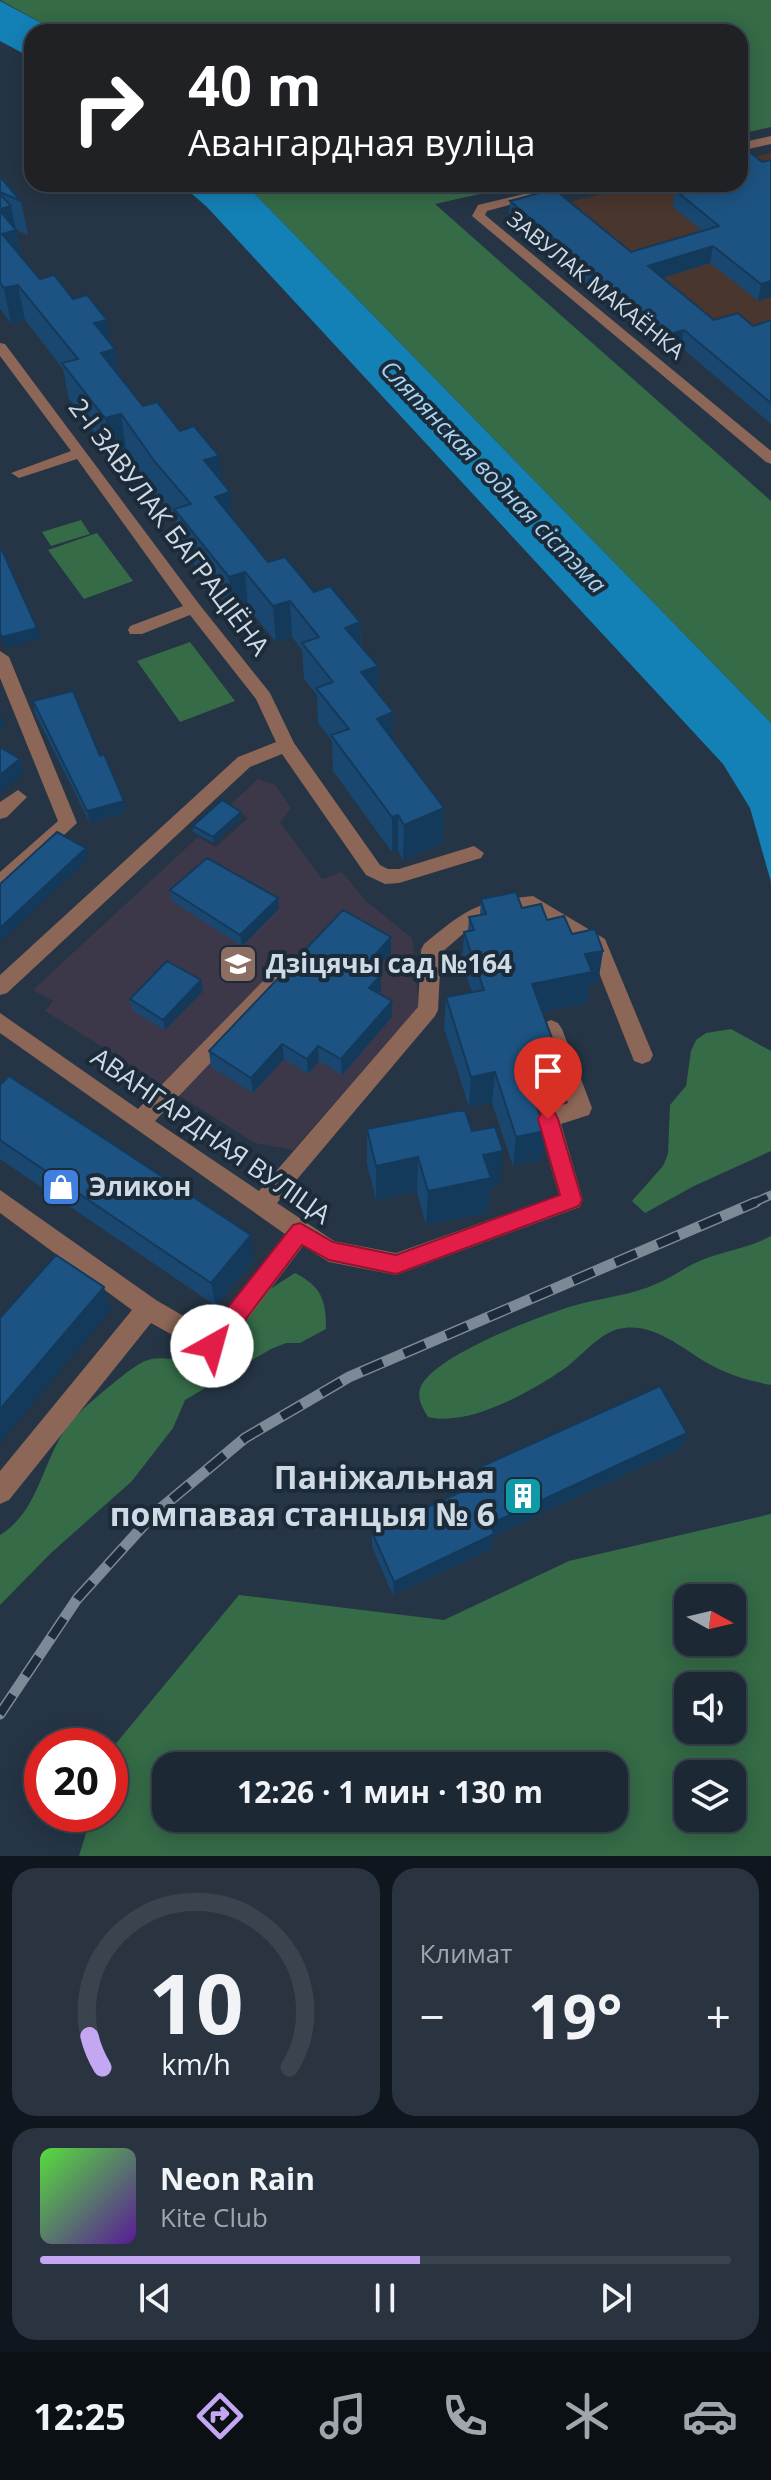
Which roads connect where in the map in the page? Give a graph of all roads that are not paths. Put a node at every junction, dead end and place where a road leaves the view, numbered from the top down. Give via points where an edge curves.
1 (771, 140) edge
2 (748, 145) edge
3 (548, 192) edge
4 (0, 347) edge
5 (79, 453) junction
6 (771, 459) edge
7 (19, 473) dead end
8 (193, 608) junction
9 (136, 630) dead end
10 (0, 657) edge
11 (286, 745) junction
12 (18, 797) dead end
13 (0, 812) edge
14 (474, 853) dead end
15 (0, 883) edge
16 (293, 964) edge
17 (0, 987) edge
18 (0, 1022) edge
19 (551, 1029) edge
20 (642, 1055) dead end
21 (139, 1122) junction
22 (2, 1206) edge
23 (260, 1206) junction
24 (300, 1232) junction
25 (148, 1308) junction
26 (0, 1491) edge

1 - 2 street
3 - 6 street, ЗАВУЛАК МАКАЁНКА via 482,208 478,216
4 - 5 street, 2-І ЗАВУЛАК БАГРАЦІЁНА
5 - 7 street
5 - 8 street, 2-І ЗАВУЛАК БАГРАЦІЁНА
8 - 9 street
8 - 11 street, 2-І ЗАВУЛАК БАГРАЦІЁНА via 264,697
10 - 15 street via 68,823
11 - 14 street, 2-І ЗАВУЛАК БАГРАЦІЁНА via 373,870 385,877
11 - 17 street via 244,762
12 - 13 street
16 - 21 street
18 - 21 street, АВАНГАРДНАЯ ВУЛІЦА
19 - 24 street, АВАНГАРДНАЯ ВУЛІЦА via 581,1108 548,1119 572,1200 396,1264 329,1251
20 - 23 street via 598,945 533,904 490,908 431,950 428,1010
21 - 23 street, АВАНГАРДНАЯ ВУЛІЦА
22 - 25 street
23 - 24 street, АВАНГАРДНАЯ ВУЛІЦА
24 - 25 street via 212,1346
25 - 26 street

